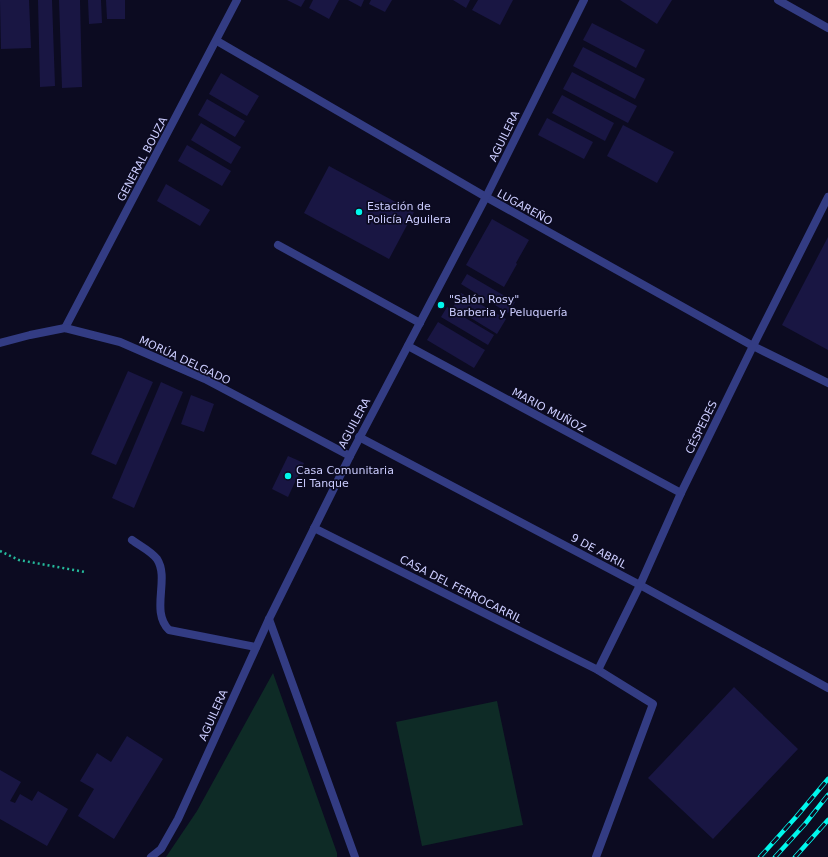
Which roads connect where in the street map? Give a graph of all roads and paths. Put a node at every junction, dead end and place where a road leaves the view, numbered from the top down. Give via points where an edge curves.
1 (237, 0) edge
2 (584, 0) edge
3 (778, 0) edge
4 (828, 28) edge
5 (217, 41) junction
6 (486, 197) junction
7 (828, 198) edge
8 (278, 245) dead end
9 (420, 323) junction
10 (65, 328) junction
11 (0, 343) edge
12 (408, 346) junction
13 (753, 346) junction
14 (828, 383) edge
15 (359, 437) junction
16 (350, 456) junction
17 (681, 493) junction
18 (314, 528) junction
19 (132, 540) dead end
20 (0, 552) edge
21 (85, 572) dead end
22 (640, 585) junction
23 (269, 619) junction
24 (256, 647) junction
25 (598, 670) junction
26 (828, 688) edge
27 (151, 857) edge
28 (355, 857) edge
29 (596, 857) edge

1 - 5 street, GENERAL BOUZA
2 - 6 street, AGUILERA
3 - 4 street
5 - 6 street, LUGAREÑO
5 - 10 street, GENERAL BOUZA
6 - 9 street, AGUILERA
6 - 13 street, LUGAREÑO
7 - 13 street, CÉSPEDES
8 - 9 street
9 - 12 street, AGUILERA
10 - 11 street, MORÚA DELGADO
10 - 16 street, MORÚA DELGADO via 120,342 205,380
12 - 15 street, AGUILERA
12 - 17 street, MARIO MUÑOZ
13 - 14 street, LUGAREÑO
13 - 17 street, CÉSPEDES
15 - 16 street, AGUILERA
15 - 22 street, 9 DE ABRIL
16 - 18 street, AGUILERA
17 - 22 street, CÉSPEDES
18 - 23 street, AGUILERA
18 - 25 street, CASA DEL FERROCARRIL
19 - 24 street via 156,557 160,566 161,614 164,625 169,630
20 - 21 path via 19,560
22 - 25 street, CÉSPEDES
22 - 26 street, 9 DE ABRIL
23 - 24 street, AGUILERA
23 - 28 street
24 - 27 street, AGUILERA via 178,819 161,849
25 - 29 street, CASA DEL FERROCARRIL via 653,704

